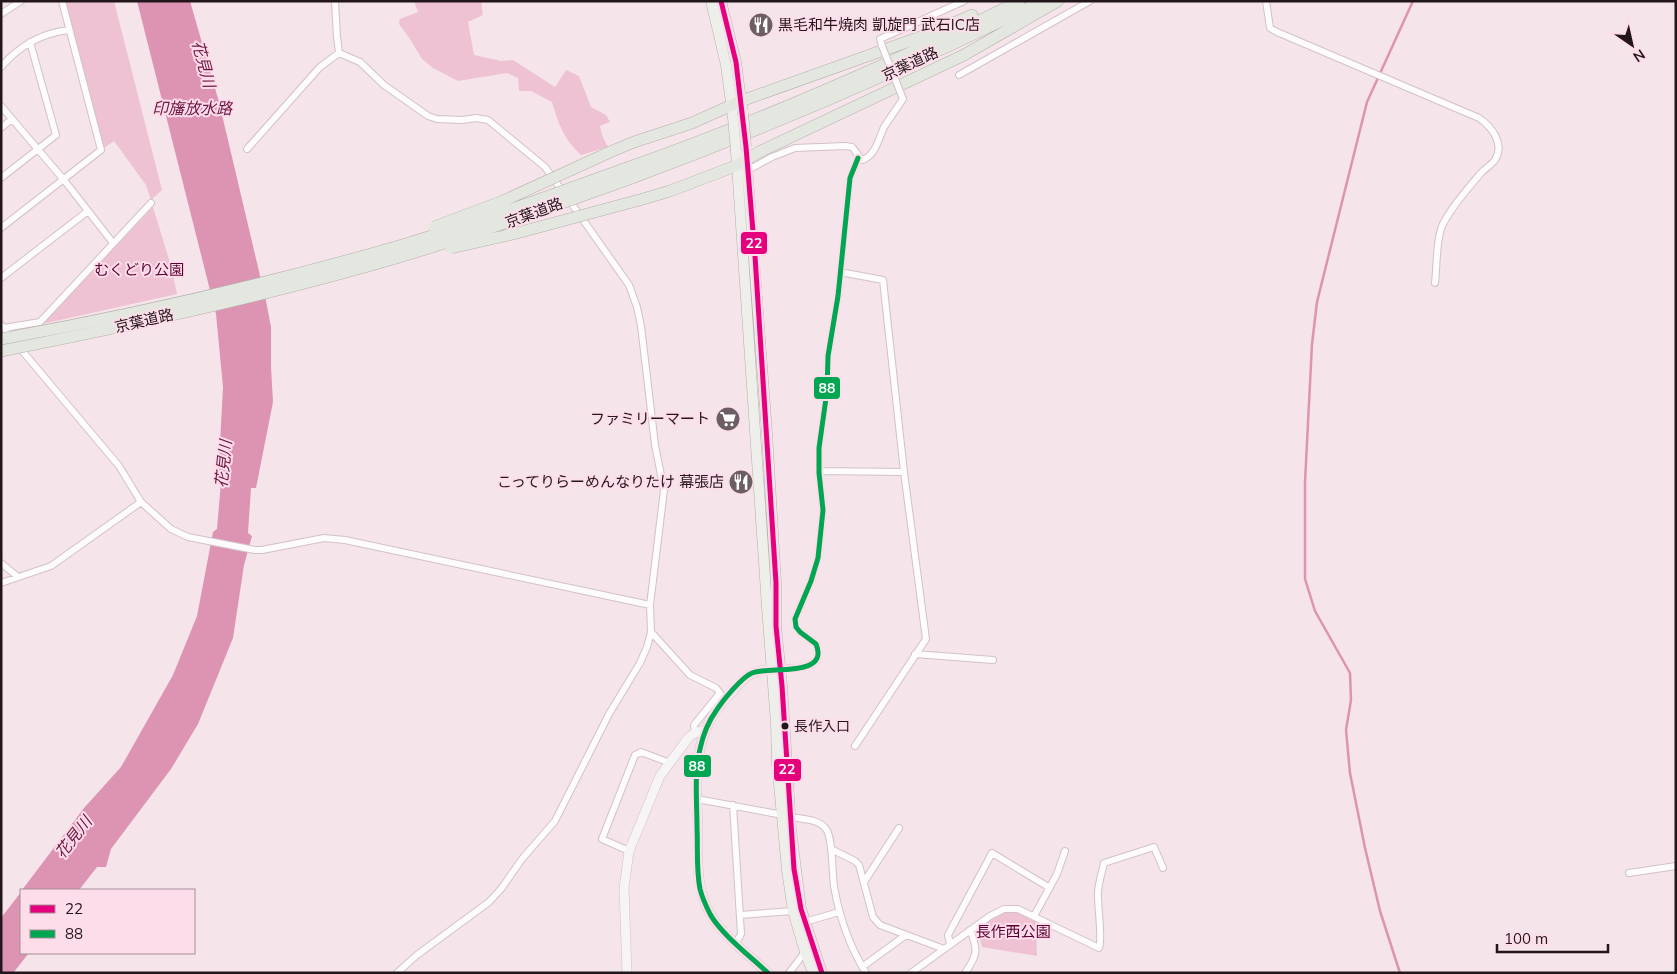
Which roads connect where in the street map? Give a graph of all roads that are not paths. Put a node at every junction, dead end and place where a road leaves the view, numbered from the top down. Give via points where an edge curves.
1 (21, 1) edge
2 (62, 1) edge
3 (335, 1) edge
4 (711, 1) edge
5 (722, 1) edge
6 (964, 1) edge
7 (1003, 1) edge
8 (1019, 1) edge
9 (1042, 1) edge
10 (1058, 1) edge
11 (1090, 1) edge
12 (1266, 1) edge
13 (1, 14) edge
14 (69, 30) junction
15 (30, 42) junction
16 (339, 52) junction
17 (1, 67) edge
18 (959, 75) dead end
19 (1, 106) edge
20 (737, 109) junction
21 (12, 119) junction
22 (1, 128) edge
23 (38, 149) junction
24 (247, 149) dead end
25 (858, 158) junction
26 (744, 165) junction
27 (627, 174) junction
28 (1, 178) edge
29 (64, 180) junction
30 (151, 203) dead end
31 (88, 211) junction
32 (1, 228) edge
33 (113, 243) junction
34 (840, 272) junction
35 (311, 275) junction
36 (2, 277) edge
37 (1435, 283) dead end
38 (2, 331) edge
39 (1, 351) edge
40 (819, 471) junction
41 (904, 472) junction
42 (141, 502) junction
43 (1, 564) edge
44 (18, 577) junction
45 (1, 584) edge
46 (650, 604) junction
47 (651, 632) junction
48 (916, 654) junction
49 (993, 660) dead end
50 (776, 669) junction
51 (705, 730) junction
52 (695, 733) junction
53 (855, 746) dead end
54 (670, 763) junction
55 (697, 799) junction
56 (733, 806) junction
57 (786, 816) junction
58 (899, 828) dead end
59 (831, 849) junction
60 (630, 851) junction
61 (1065, 851) dead end
62 (1676, 866) edge
63 (1162, 868) dead end
64 (1629, 873) dead end
65 (864, 882) junction
66 (1050, 888) junction
67 (793, 911) junction
68 (839, 912) junction
69 (740, 915) junction
70 (1034, 916) junction
71 (805, 922) junction
72 (970, 930) junction
73 (906, 935) junction
74 (736, 942) junction
75 (947, 946) junction
76 (805, 952) junction
77 (864, 970) edge
78 (397, 973) edge
79 (627, 973) edge
80 (768, 973) edge
81 (789, 973) edge
82 (813, 973) edge
83 (822, 973) edge
84 (911, 973) edge
85 (965, 973) edge

1 - 13 street
2 - 14 street
3 - 16 street
4 - 20 main road
5 - 20 main road via 736,62
6 - 25 street, bridge via 880,39 904,99 869,156 862,160
7 - 20 highway via 917,39
8 - 27 highway, 京葉道路 via 922,48
9 - 27 highway, 京葉道路 via 831,100
10 - 26 highway via 964,55
11 - 18 street
12 - 37 street via 1270,28 1489,124 1498,145 1497,155 1442,224
14 - 15 street
14 - 29 street via 101,150
15 - 17 street
15 - 23 street via 56,135
16 - 24 street via 320,67
16 - 46 street via 360,62 428,116 488,120 498,128 545,167 628,285 641,326 655,444 664,490
19 - 21 street
20 - 26 main road, bridge
20 - 35 highway, bridge via 634,142 470,214
21 - 22 street
21 - 23 street
23 - 28 street
23 - 29 street
25 - 26 street via 852,147 803,146
25 - 34 street via 850,178
26 - 35 highway, bridge via 713,173 670,191 517,233
26 - 50 main road via 767,608
27 - 35 highway, 京葉道路, bridge
29 - 31 street
29 - 32 street
30 - 33 street
31 - 33 street
31 - 36 street
33 - 38 street via 40,322
34 - 40 street via 828,356
34 - 41 street via 882,280
35 - 38 highway, 京葉道路, bridge via 153,308
35 - 39 highway, 京葉道路, bridge via 156,319
38 - 42 street via 119,466
40 - 41 street
40 - 50 street via 823,510 818,558 795,618 800,632 815,643 818,655 808,667
41 - 48 street via 926,639
42 - 44 street via 52,566
42 - 46 street via 171,529 188,537 255,550 324,538 345,540
43 - 44 street
44 - 45 street
46 - 47 street
47 - 52 street via 690,675 720,693 694,725
47 - 78 street via 640,663 609,714 555,821 489,902
48 - 49 street
48 - 53 street
50 - 51 street via 747,675 717,709
50 - 57 main road via 778,762
51 - 52 street
51 - 55 street via 698,763
52 - 54 street
54 - 60 street via 660,776
54 - 60 street via 641,752 635,755 602,839
55 - 56 street
55 - 74 street via 698,875 702,895 714,920
56 - 57 street
56 - 69 street
57 - 59 street via 819,822 827,829
57 - 67 main road via 787,870
57 - 71 main road
58 - 65 street
59 - 65 street via 859,865
59 - 68 street
60 - 79 street via 624,888
61 - 66 street
62 - 64 street
63 - 70 street via 1154,847 1104,863 1098,890 1099,948
65 - 73 street via 875,921
66 - 70 street
66 - 75 street via 992,853 948,935
67 - 69 street
67 - 76 main road
68 - 71 street
68 - 77 street
69 - 74 street via 741,934
70 - 72 street via 1018,909 1004,909
71 - 83 main road
72 - 75 street
72 - 85 street via 976,947 972,963
73 - 75 street
73 - 77 street
74 - 80 street
75 - 84 street
76 - 81 street
76 - 82 main road

